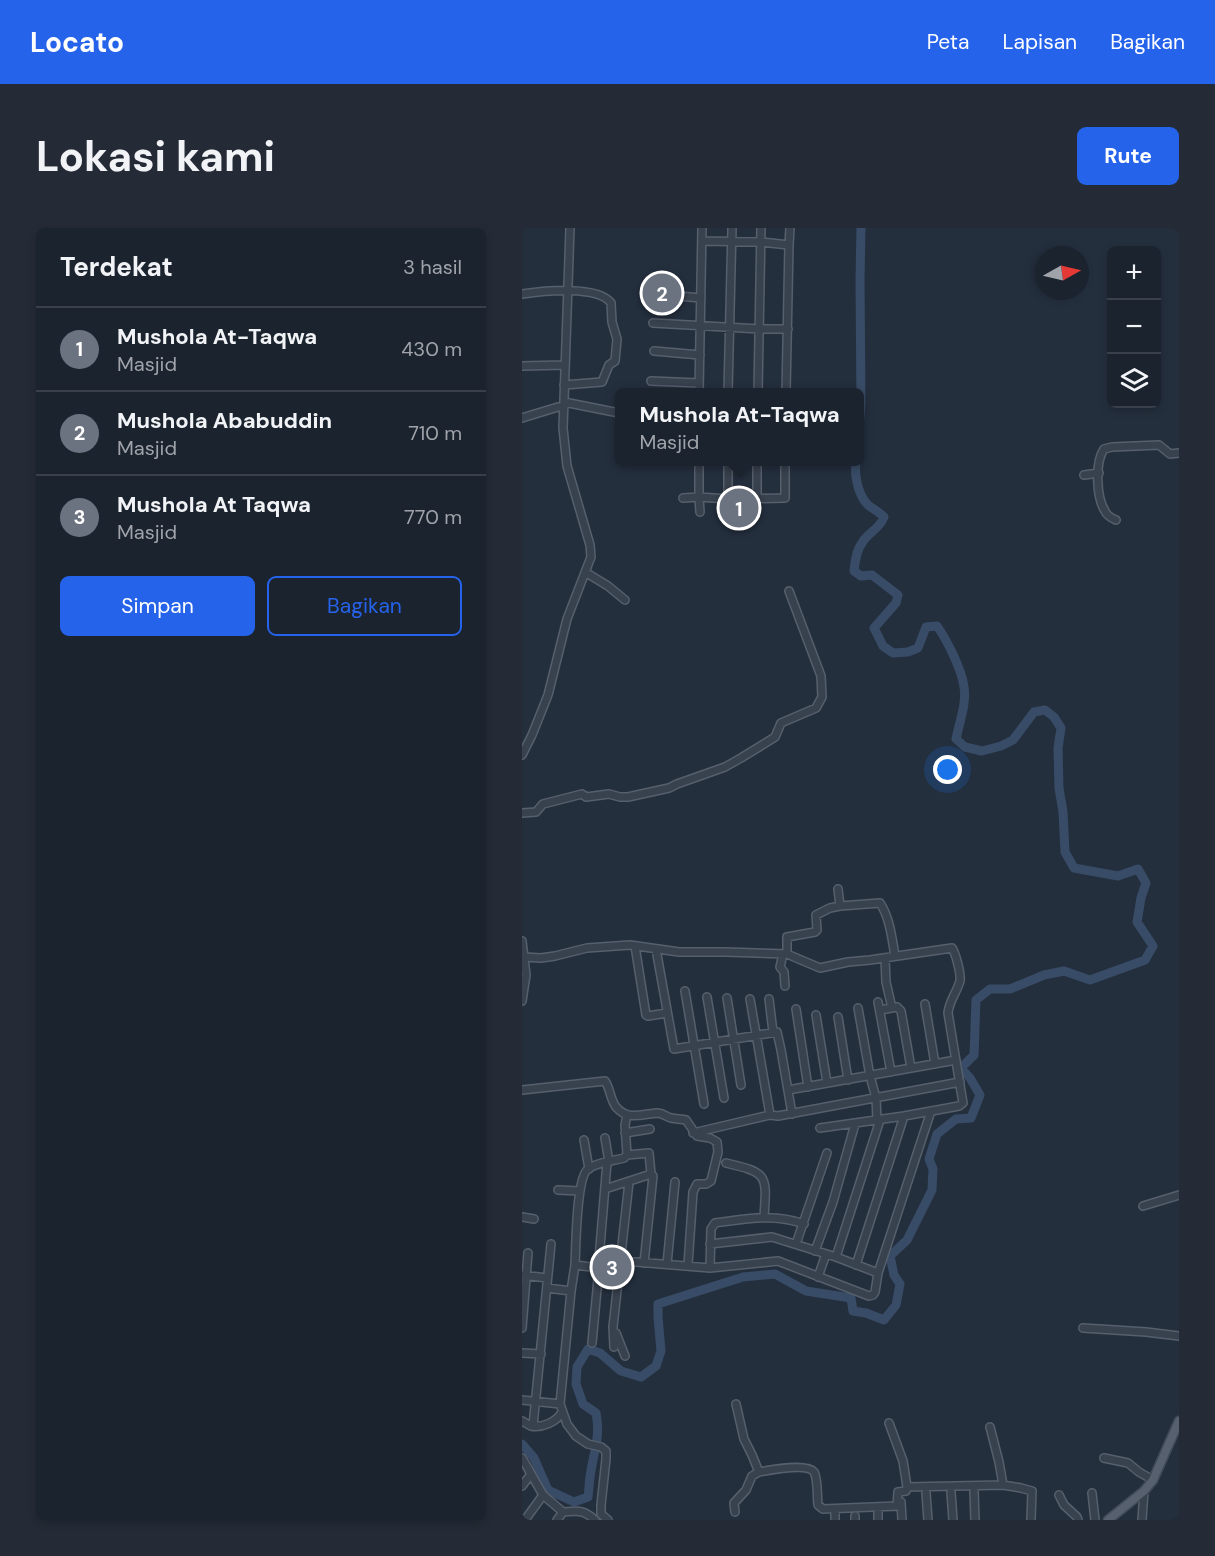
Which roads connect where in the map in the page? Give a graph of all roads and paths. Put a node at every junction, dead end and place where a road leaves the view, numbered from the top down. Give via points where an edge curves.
1 (570, 228) edge
2 (702, 228) edge
3 (732, 228) edge
4 (761, 228) edge
5 (790, 228) edge
6 (702, 241) junction
7 (731, 242) junction
8 (761, 242) junction
9 (789, 245) junction
10 (567, 290) junction
11 (522, 294) edge
12 (656, 294) dead end
13 (701, 298) junction
14 (653, 323) dead end
15 (701, 326) junction
16 (730, 328) junction
17 (760, 329) junction
18 (788, 329) junction
19 (654, 351) dead end
20 (700, 355) junction
21 (564, 365) junction
22 (522, 366) edge
23 (651, 381) dead end
24 (699, 383) junction
25 (564, 386) junction
26 (699, 388) edge
27 (728, 388) edge
28 (758, 388) edge
29 (786, 388) edge
30 (564, 404) junction
31 (615, 412) edge
32 (522, 418) edge
33 (1179, 453) edge
34 (699, 466) edge
35 (728, 466) edge
36 (757, 466) edge
37 (785, 466) edge
38 (1099, 473) junction
39 (1084, 475) dead end
40 (699, 497) junction
41 (683, 498) dead end
42 (728, 499) junction
43 (757, 499) junction
44 (700, 512) dead end
45 (728, 514) dead end
46 (1116, 520) dead end
47 (585, 572) junction
48 (789, 591) dead end
49 (625, 600) dead end
50 (522, 755) edge
51 (522, 813) edge
52 (838, 889) dead end
53 (840, 906) junction
54 (522, 942) edge
55 (634, 946) junction
56 (656, 949) junction
57 (785, 954) junction
58 (894, 956) junction
59 (524, 957) junction
60 (885, 958) junction
61 (785, 986) dead end
62 (685, 991) dead end
63 (707, 997) dead end
64 (727, 999) dead end
65 (750, 999) dead end
66 (769, 999) dead end
67 (522, 1001) edge
68 (878, 1002) dead end
69 (925, 1004) dead end
70 (858, 1008) dead end
71 (892, 1008) junction
72 (796, 1009) dead end
73 (879, 1010) junction
74 (668, 1013) junction
75 (816, 1015) dead end
76 (838, 1017) dead end
77 (773, 1032) junction
78 (756, 1035) junction
79 (734, 1039) junction
80 (715, 1043) junction
81 (694, 1046) junction
82 (956, 1060) junction
83 (935, 1064) junction
84 (911, 1068) junction
85 (891, 1072) junction
86 (870, 1076) junction
87 (848, 1080) junction
88 (960, 1082) junction
89 (827, 1083) junction
90 (741, 1085) dead end
91 (808, 1087) junction
92 (522, 1090) edge
93 (788, 1090) junction
94 (724, 1098) dead end
95 (876, 1098) junction
96 (704, 1104) dead end
97 (931, 1111) junction
98 (792, 1114) junction
99 (627, 1115) junction
100 (770, 1115) junction
101 (904, 1116) junction
102 (879, 1120) junction
103 (855, 1124) junction
104 (820, 1128) dead end
105 (650, 1129) dead end
106 (626, 1133) junction
107 (693, 1133) junction
108 (605, 1138) dead end
109 (584, 1140) dead end
110 (827, 1153) dead end
111 (627, 1155) junction
112 (608, 1162) junction
113 (726, 1163) dead end
114 (589, 1168) junction
115 (651, 1174) junction
116 (629, 1182) junction
117 (675, 1182) dead end
118 (605, 1189) junction
119 (558, 1190) dead end
120 (580, 1191) junction
121 (1179, 1196) edge
122 (1143, 1206) dead end
123 (522, 1217) edge
124 (764, 1217) junction
125 (534, 1219) dead end
126 (804, 1224) junction
127 (551, 1244) dead end
128 (710, 1244) junction
129 (796, 1244) junction
130 (815, 1251) junction
131 (528, 1253) dead end
132 (826, 1254) junction
133 (836, 1257) junction
134 (599, 1258) junction
135 (621, 1261) junction
136 (644, 1263) junction
137 (668, 1264) junction
138 (575, 1265) junction
139 (688, 1265) junction
140 (856, 1265) junction
141 (599, 1268) junction
142 (710, 1268) junction
143 (878, 1273) junction
144 (524, 1276) edge
145 (818, 1276) junction
146 (547, 1278) junction
147 (547, 1288) junction
148 (571, 1291) junction
149 (614, 1327) junction
150 (522, 1328) edge
151 (1083, 1328) dead end
152 (1179, 1336) edge
153 (592, 1343) dead end
154 (614, 1347) dead end
155 (522, 1353) edge
156 (541, 1354) junction
157 (625, 1356) dead end
158 (522, 1400) edge
159 (536, 1401) junction
160 (736, 1404) dead end
161 (561, 1408) junction
162 (522, 1421) edge
163 (1179, 1421) edge
164 (889, 1423) dead end
165 (533, 1426) junction
166 (990, 1427) dead end
167 (522, 1458) edge
168 (1104, 1458) dead end
169 (759, 1472) junction
170 (531, 1474) junction
171 (1153, 1480) junction
172 (1003, 1485) junction
173 (522, 1486) edge
174 (907, 1487) junction
175 (974, 1490) dead end
176 (1144, 1491) junction
177 (951, 1492) dead end
178 (926, 1493) dead end
179 (1092, 1493) dead end
180 (543, 1495) junction
181 (1059, 1496) dead end
182 (901, 1498) dead end
183 (563, 1512) junction
184 (735, 1512) dead end
185 (599, 1515) edge
186 (525, 1520) edge
187 (557, 1520) edge
188 (608, 1520) edge
189 (614, 1520) edge
190 (902, 1520) edge
191 (928, 1520) edge
192 (952, 1520) edge
193 (975, 1520) edge
194 (1031, 1520) edge
195 (1078, 1520) edge
196 (1095, 1520) edge
197 (1108, 1520) edge
198 (1142, 1520) edge

1 - 10 street
2 - 6 street
3 - 7 street
4 - 8 street
5 - 9 street
6 - 7 street
6 - 13 street
7 - 8 street
7 - 16 street
8 - 9 street
8 - 17 street
9 - 18 street
10 - 11 street
10 - 21 street
10 - 25 street via 610,300 617,349 615,361 602,382
12 - 13 street
13 - 15 street
14 - 15 street
15 - 16 street
15 - 20 street
16 - 17 street
16 - 27 street
17 - 18 street
17 - 28 street
18 - 29 street
19 - 20 street
20 - 24 street
21 - 22 street
21 - 25 street
23 - 24 street
24 - 26 street
25 - 30 street
30 - 31 street
30 - 32 street
30 - 47 street via 567,466 592,551
33 - 38 street via 1170,454 1159,445 1108,447 1101,454
34 - 40 street
35 - 42 street
36 - 43 street
37 - 43 street via 785,498
38 - 39 street
38 - 46 street via 1101,503 1107,515
40 - 41 street
40 - 42 street
40 - 44 street
42 - 43 street
42 - 45 street
47 - 49 street
47 - 50 street via 567,619 544,708
48 - 51 street via 821,676 822,697 816,708 781,723 775,737 706,775 628,797 582,794 543,804 536,812
52 - 53 street
53 - 57 street via 816,915 815,932 787,937
53 - 58 street via 880,903
54 - 59 street
55 - 56 street
55 - 59 street
55 - 74 street via 646,1015
56 - 57 street
56 - 74 street
57 - 60 street via 820,968
57 - 61 street via 780,967
58 - 60 street
58 - 82 street via 953,949 960,981 948,1013
59 - 67 street
60 - 71 street
62 - 81 street
63 - 80 street
64 - 79 street
65 - 78 street
66 - 77 street
68 - 73 street
69 - 83 street
70 - 86 street
71 - 73 street
71 - 84 street via 901,1011
72 - 91 street
73 - 85 street
74 - 81 street via 674,1049
75 - 89 street
76 - 87 street
77 - 78 street
77 - 93 street via 778,1035
78 - 79 street
78 - 100 street
79 - 80 street
79 - 90 street
80 - 81 street
80 - 94 street
81 - 96 street
82 - 83 street
82 - 88 street
83 - 84 street
84 - 85 street
85 - 86 street
86 - 87 street
86 - 95 street
87 - 89 street
88 - 95 street
88 - 97 street via 961,1105
89 - 91 street
91 - 93 street
92 - 99 street via 605,1081 614,1104
93 - 98 street
95 - 98 street
95 - 102 street
97 - 101 street
97 - 143 street
98 - 100 street
99 - 106 street
99 - 107 street via 660,1113 683,1119
100 - 107 street
101 - 102 street
101 - 140 street
102 - 103 street
102 - 133 street
103 - 104 street
103 - 130 street
105 - 106 street
106 - 111 street
107 - 139 street via 717,1142 718,1152 711,1181 694,1188
108 - 112 street
109 - 114 street
110 - 126 street
111 - 112 street
111 - 115 street via 649,1153
112 - 114 street
112 - 118 street
113 - 124 street via 760,1175 766,1188
114 - 120 street
115 - 116 street
115 - 136 street
116 - 118 street
116 - 135 street
117 - 137 street
118 - 134 street
119 - 120 street
120 - 138 street
121 - 122 street
123 - 125 street
124 - 126 street
124 - 128 street via 715,1223
126 - 129 street
127 - 146 street
128 - 129 street via 772,1237
128 - 142 street
129 - 130 street
130 - 132 street
131 - 144 street
132 - 133 street
132 - 145 street
133 - 140 street
134 - 135 street
134 - 141 street
135 - 136 street
135 - 149 street
136 - 137 street
137 - 139 street
138 - 141 street
138 - 148 street
139 - 142 street
140 - 143 street
141 - 153 street
142 - 145 street via 778,1261
143 - 145 street via 875,1292 869,1296
144 - 146 street
144 - 150 street
146 - 147 street
147 - 148 street
147 - 156 street
148 - 161 street
149 - 154 street
149 - 157 street
151 - 152 street
155 - 156 street
156 - 159 street
158 - 159 street
159 - 161 street
159 - 165 street
160 - 169 street via 744,1441
161 - 165 street via 556,1420
161 - 185 street via 576,1436 606,1451
162 - 165 street
163 - 171 main road
164 - 174 street via 903,1461
166 - 172 street
167 - 170 street
168 - 171 street via 1128,1463
169 - 174 street via 809,1468 816,1476 818,1505 823,1509 897,1506 898,1492 906,1491
169 - 184 street via 734,1503
170 - 173 street
170 - 180 street
171 - 176 main road
172 - 174 street
172 - 194 street via 1032,1491
175 - 193 street
176 - 197 main road
176 - 198 street
177 - 192 street
178 - 191 street
179 - 196 street
180 - 183 street
180 - 186 street
181 - 195 street
182 - 190 street
183 - 185 street
183 - 187 street
185 - 188 street
185 - 189 street

